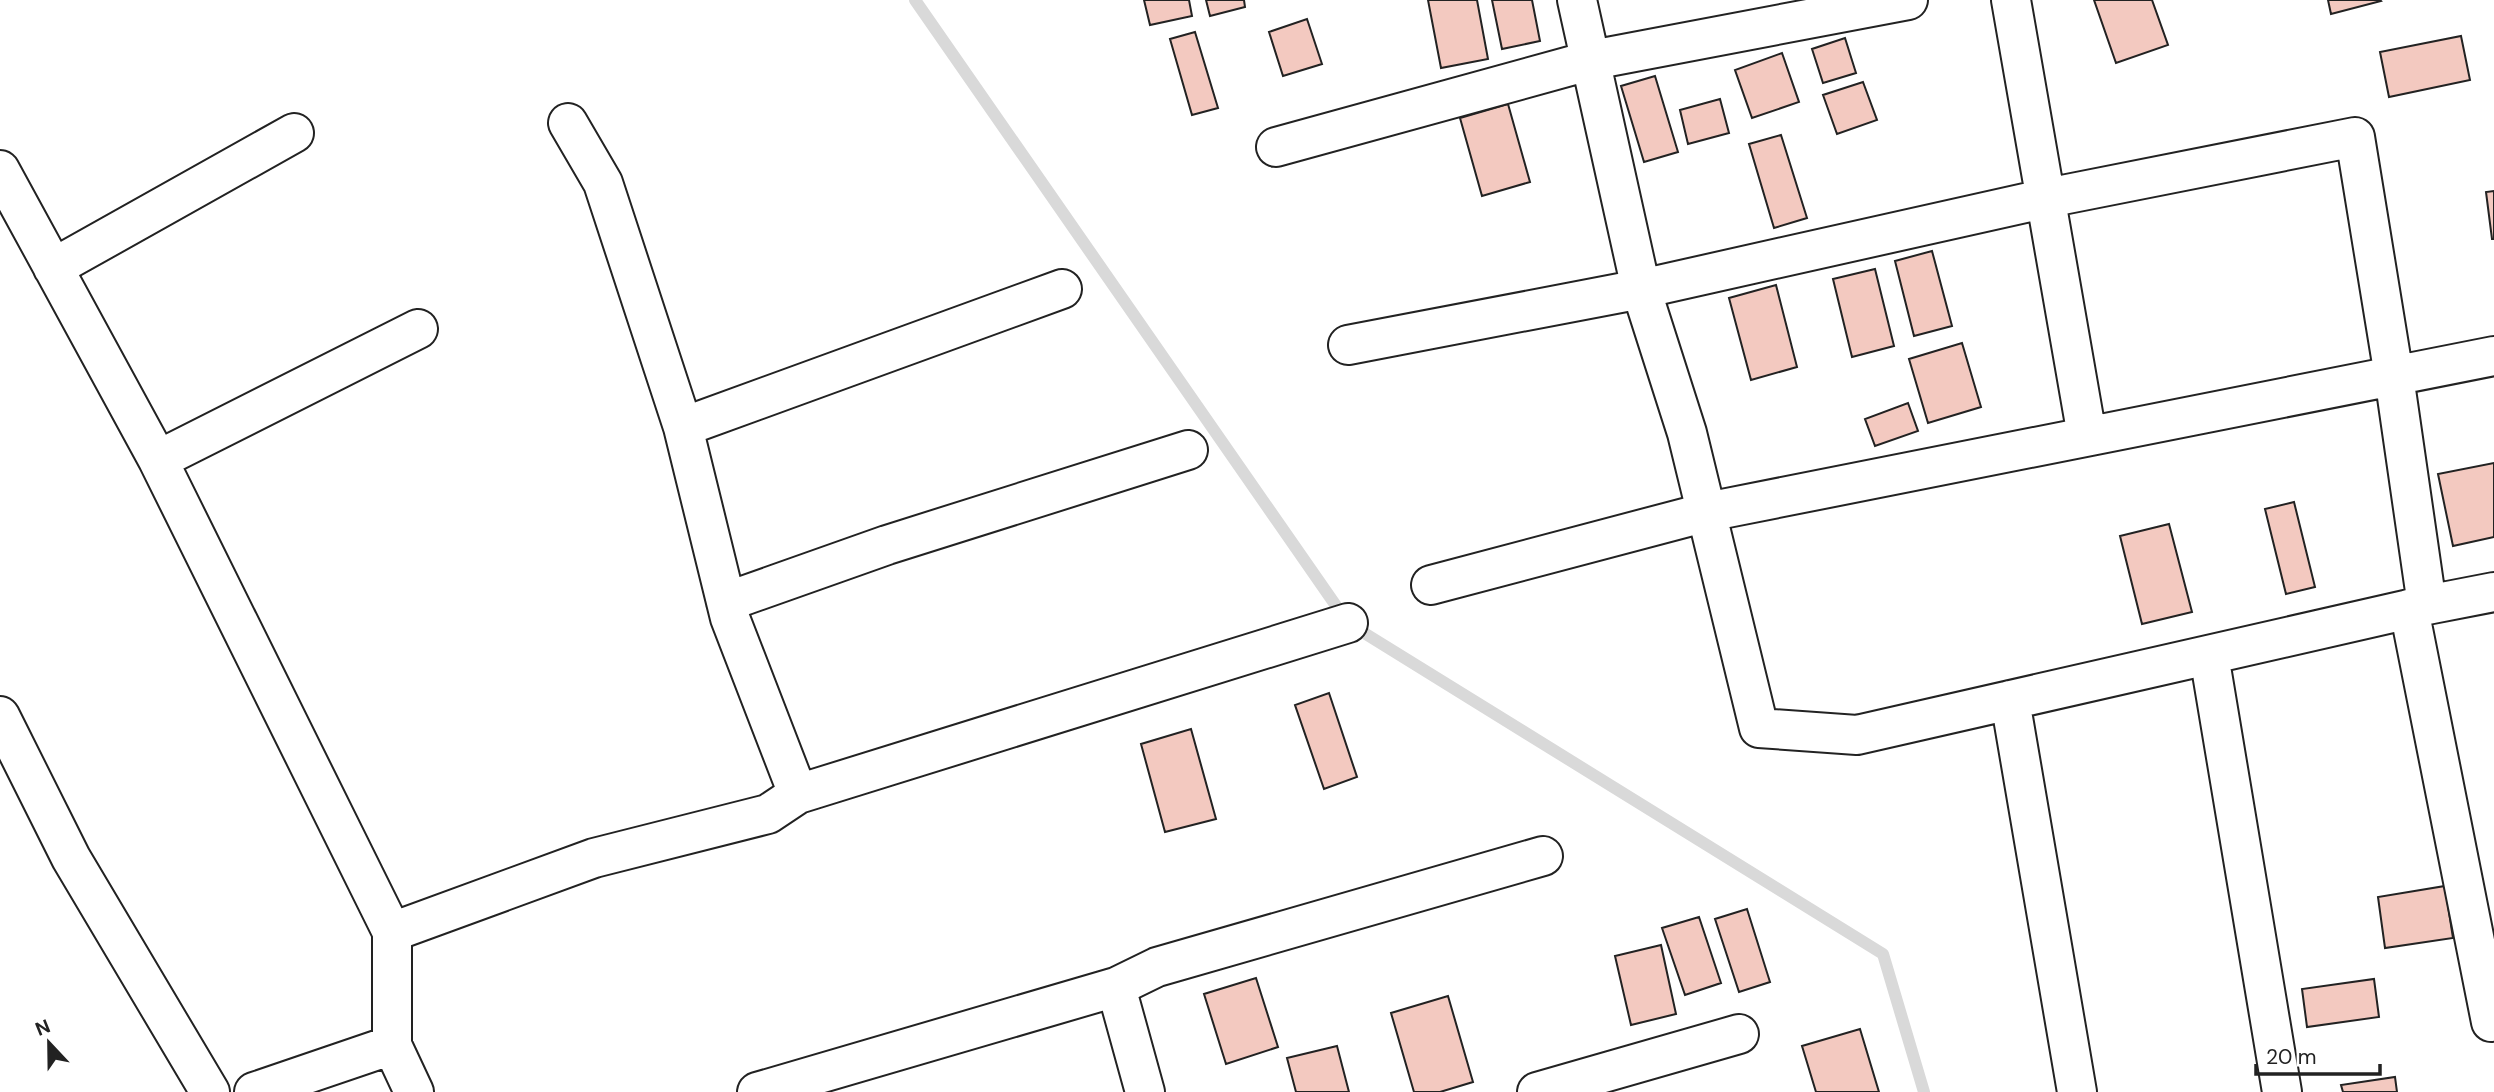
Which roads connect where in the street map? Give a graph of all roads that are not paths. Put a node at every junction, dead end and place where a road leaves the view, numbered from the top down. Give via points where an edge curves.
1 (1577, 0) edge
2 (1908, 0) edge
3 (2011, 0) edge
4 (1592, 60) junction
5 (568, 123) dead end
6 (294, 133) dead end
7 (1276, 146) dead end
8 (0, 170) edge
9 (2047, 198) junction
10 (53, 268) junction
11 (1062, 289) dead end
12 (1641, 289) junction
13 (418, 329) dead end
14 (1348, 345) dead end
15 (2494, 356) edge
16 (2395, 376) junction
17 (683, 427) junction
18 (2087, 436) junction
19 (1188, 450) dead end
20 (158, 460) junction
21 (1707, 512) junction
22 (1431, 585) dead end
23 (2494, 592) edge
24 (726, 602) junction
25 (2418, 607) junction
26 (1348, 623) dead end
27 (2209, 655) junction
28 (2010, 700) junction
29 (0, 716) edge
30 (798, 794) junction
31 (1543, 856) dead end
32 (392, 932) junction
33 (1116, 987) junction
34 (2491, 1022) dead end
35 (1740, 1034) dead end
36 (392, 1045) junction
37 (210, 1092) edge
38 (254, 1092) edge
39 (414, 1092) edge
40 (757, 1092) edge
41 (1145, 1092) edge
42 (1537, 1092) edge
43 (2077, 1092) edge
44 (2282, 1092) edge

1 - 4 street
2 - 4 street
3 - 9 street
4 - 7 street
4 - 12 street
5 - 17 street via 603,183
6 - 10 street
8 - 10 street
9 - 12 street
9 - 16 street via 2355,137
9 - 18 street
10 - 20 street
11 - 17 street
12 - 14 street
12 - 21 street via 1688,433
13 - 20 street
15 - 16 street
16 - 18 street
16 - 25 street
17 - 24 street
18 - 21 street
19 - 24 street via 887,545
20 - 32 street
21 - 22 street
21 - 28 street via 1759,728 1857,735
23 - 25 street
24 - 30 street
25 - 27 street
25 - 34 street
26 - 30 street
27 - 28 street
27 - 44 street
28 - 43 street
29 - 37 street via 71,858
30 - 32 street via 768,814 594,858
31 - 33 street via 1157,967
32 - 36 street
33 - 40 street
33 - 41 street
35 - 42 street
36 - 38 street
36 - 39 street

